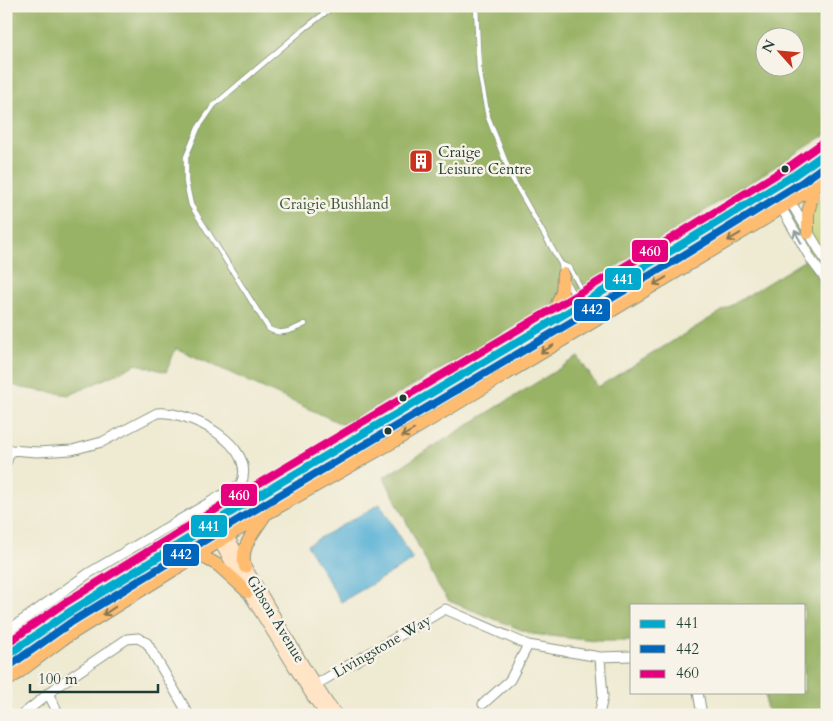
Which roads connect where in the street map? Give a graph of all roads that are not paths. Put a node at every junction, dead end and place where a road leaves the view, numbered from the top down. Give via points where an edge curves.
1 (334, 6) edge
2 (476, 6) edge
3 (827, 152) edge
4 (827, 178) edge
5 (776, 187) junction
6 (814, 188) junction
7 (786, 205) junction
8 (808, 232) junction
9 (827, 262) edge
10 (562, 269) junction
11 (827, 281) edge
12 (584, 303) junction
13 (593, 321) junction
14 (305, 324) dead end
15 (548, 324) junction
16 (8, 449) edge
17 (6, 463) edge
18 (266, 513) junction
19 (214, 523) junction
20 (223, 539) junction
21 (198, 554) junction
22 (244, 567) junction
23 (248, 592) junction
24 (6, 632) edge
25 (528, 645) junction
26 (6, 656) edge
27 (630, 656) edge
28 (600, 657) junction
29 (6, 682) edge
30 (312, 687) junction
31 (48, 694) junction
32 (698, 694) edge
33 (483, 704) dead end
34 (22, 715) edge
35 (60, 715) edge
36 (190, 715) edge
37 (326, 715) edge
38 (338, 715) edge
39 (599, 715) edge
40 (702, 715) edge

1 - 14 lane via 214,105 198,128 186,157 186,182 191,205 269,329 276,333
2 - 10 lane via 479,70 488,117 512,178
3 - 5 main road
4 - 6 main road
5 - 7 street
5 - 12 main road
6 - 7 main road
6 - 8 main road via 808,213
7 - 8 street
11 -> 7 street via 812,261
7 -> 13 main road
8 - 9 street
10 - 12 lane
10 - 12 lane via 570,268
10 - 15 main road via 562,292
12 - 13 lane
12 - 13 lane
12 - 15 main road
13 -> 18 main road via 398,439
15 - 19 main road
16 - 17 street
16 - 24 street via 37,452 72,450 102,442 157,413 174,413 210,428 232,444 244,468 244,476 241,484 89,573
18 - 20 main road
18 - 22 main road via 246,545 242,559
19 - 20 main road, Gibson Avenue
19 - 26 main road via 68,612
20 - 21 main road
20 - 22 main road, Gibson Avenue
20 - 23 main road, Gibson Avenue
21 - 23 main road via 218,565
21 -> 29 main road via 64,639
22 - 30 main road, Gibson Avenue
23 - 30 main road, Gibson Avenue
25 - 28 street, Livingstone Way
25 - 30 street, Livingstone Way via 445,610
25 - 33 street via 510,680
27 - 28 street, Livingstone Way
28 - 39 street via 603,697
30 - 37 main road, Gibson Avenue
30 - 38 main road, Gibson Avenue
31 - 34 street
31 - 35 street
31 - 36 street via 127,639 138,638 147,643
32 - 40 street

